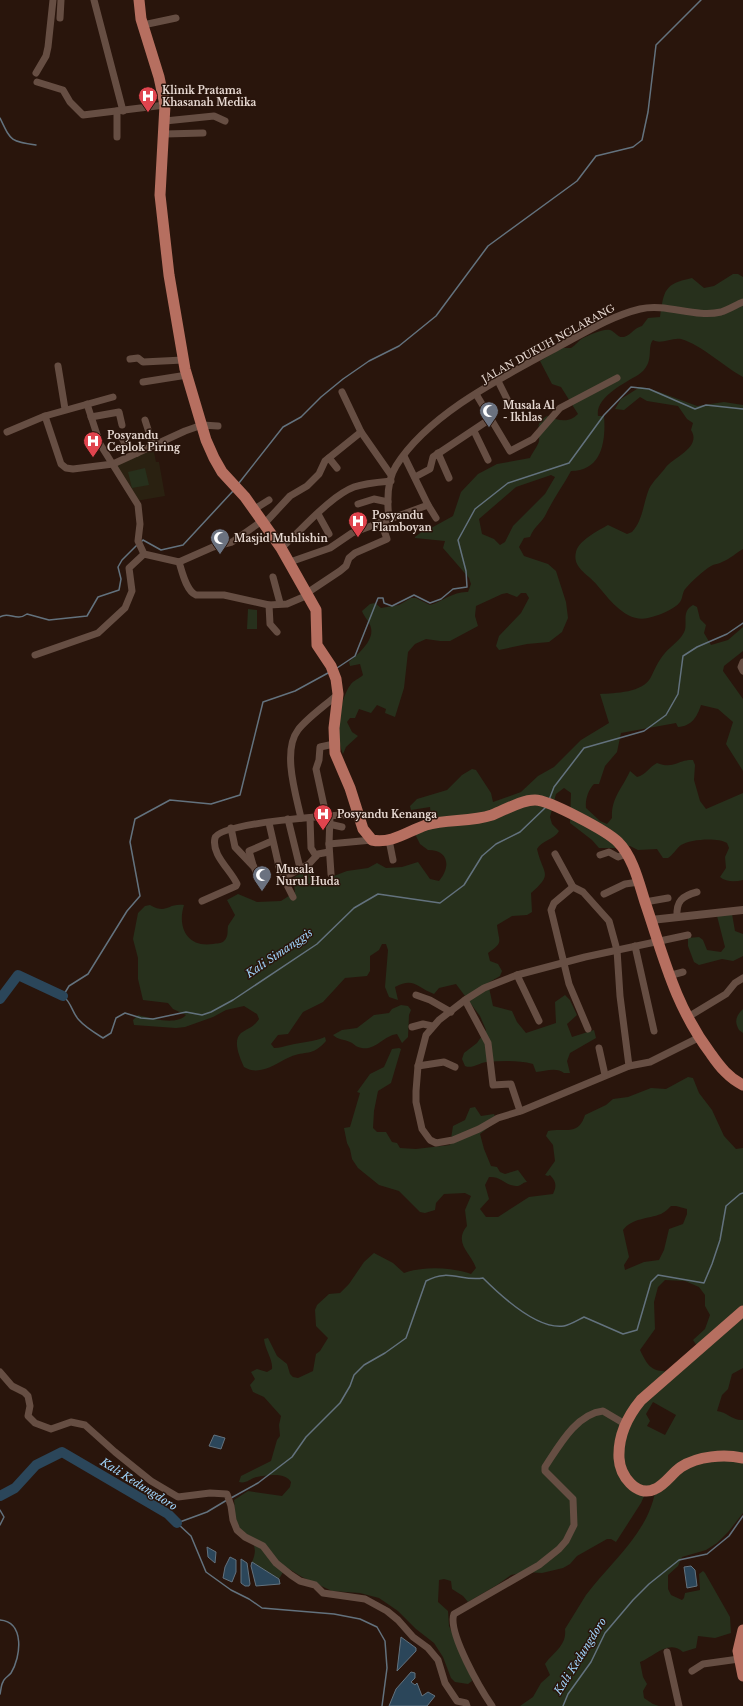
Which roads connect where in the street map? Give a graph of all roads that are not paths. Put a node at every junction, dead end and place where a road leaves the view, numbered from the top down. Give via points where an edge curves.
1 (53, 0) edge
2 (61, 0) edge
3 (94, 0) edge
4 (139, 0) edge
5 (60, 18) dead end
6 (176, 18) dead end
7 (143, 25) junction
8 (36, 73) dead end
9 (37, 82) dead end
10 (165, 105) junction
11 (120, 111) junction
12 (165, 121) junction
13 (225, 121) dead end
14 (203, 133) dead end
15 (165, 134) junction
16 (117, 136) dead end
17 (743, 302) edge
18 (130, 358) dead end
19 (183, 360) junction
20 (58, 366) dead end
21 (187, 375) junction
22 (617, 378) dead end
23 (498, 381) junction
24 (143, 382) dead end
25 (342, 392) dead end
26 (476, 394) junction
27 (113, 397) dead end
28 (508, 401) dead end
29 (87, 404) junction
30 (65, 410) junction
31 (45, 416) junction
32 (91, 417) junction
33 (490, 419) junction
34 (145, 420) dead end
35 (122, 425) dead end
36 (202, 425) junction
37 (218, 426) dead end
38 (474, 431) junction
39 (7, 432) dead end
40 (361, 432) junction
41 (122, 438) dead end
42 (153, 445) junction
43 (137, 453) junction
44 (438, 453) junction
45 (404, 456) junction
46 (329, 458) junction
47 (488, 460) dead end
48 (113, 464) junction
49 (337, 468) dead end
50 (415, 477) junction
51 (391, 478) junction
52 (449, 478) dead end
53 (269, 500) dead end
54 (388, 502) junction
55 (358, 504) dead end
56 (428, 504) junction
57 (253, 510) junction
58 (318, 514) junction
59 (436, 518) dead end
60 (389, 519) junction
61 (263, 522) junction
62 (381, 522) junction
63 (328, 534) dead end
64 (281, 548) junction
65 (144, 554) junction
66 (179, 562) junction
67 (290, 562) junction
68 (273, 577) dead end
69 (308, 594) junction
70 (280, 603) junction
71 (269, 605) junction
72 (277, 632) dead end
73 (35, 655) dead end
74 (743, 662) edge
75 (743, 671) edge
76 (338, 694) junction
77 (334, 744) junction
78 (358, 814) junction
79 (328, 815) junction
80 (301, 818) junction
81 (310, 818) junction
82 (288, 819) junction
83 (269, 823) junction
84 (329, 824) junction
85 (342, 827) dead end
86 (231, 828) junction
87 (372, 840) junction
88 (389, 840) junction
89 (272, 841) junction
90 (329, 848) junction
91 (555, 854) dead end
92 (626, 854) junction
93 (316, 856) junction
94 (600, 856) dead end
95 (393, 860) dead end
96 (254, 867) junction
97 (300, 868) junction
98 (330, 874) dead end
99 (283, 878) junction
100 (639, 882) junction
101 (262, 886) dead end
102 (572, 887) junction
103 (697, 892) dead end
104 (604, 894) dead end
105 (293, 897) dead end
106 (668, 898) dead end
107 (202, 901) dead end
108 (645, 902) junction
109 (743, 910) edge
110 (677, 916) junction
111 (651, 920) junction
112 (688, 935) dead end
113 (657, 941) junction
114 (635, 946) junction
115 (616, 950) junction
116 (564, 963) junction
117 (684, 972) dead end
118 (517, 975) junction
119 (668, 976) junction
120 (743, 978) edge
121 (416, 995) dead end
122 (465, 1000) junction
123 (451, 1012) junction
124 (688, 1017) junction
125 (539, 1021) dead end
126 (432, 1026) junction
127 (412, 1027) dead end
128 (588, 1029) dead end
129 (654, 1031) dead end
130 (700, 1037) junction
131 (599, 1048) dead end
132 (418, 1066) junction
133 (629, 1066) junction
134 (455, 1067) dead end
135 (605, 1075) junction
136 (743, 1085) edge
137 (520, 1111) junction
138 (743, 1311) edge
139 (0, 1372) edge
140 (625, 1424) junction
141 (743, 1458) edge
142 (743, 1630) edge
143 (667, 1652) dead end
144 (740, 1659) junction
145 (692, 1671) dead end
146 (743, 1676) edge
147 (467, 1706) edge
148 (492, 1706) edge
149 (679, 1706) edge

1 - 8 street via 48,49
2 - 5 street
3 - 11 street
4 - 7 main road
6 - 7 street
7 - 10 main road
9 - 11 street via 63,90 70,102 83,115
10 - 11 street
10 - 12 main road
11 - 16 street
12 - 13 street via 214,116
12 - 15 main road
14 - 15 street
15 - 19 main road via 160,195
17 - 23 street, JALAN DUKUH NGLARANG via 722,311 708,313 653,306 622,314
18 - 19 street via 138,358 144,362
19 - 21 main road
20 - 30 street
21 - 24 street
21 - 36 main road
22 - 33 street, JALAN DUKUH NGLARANG via 560,408 533,439 512,450 508,450
23 - 26 street, JALAN DUKUH NGLARANG
23 - 28 street
25 - 40 street
26 - 33 street, JALAN DUKUH NGLARANG
26 - 45 street, JALAN DUKUH NGLARANG via 429,427
27 - 29 street
29 - 30 street
29 - 32 street
30 - 31 street
31 - 39 street
31 - 48 street via 63,466 73,469
32 - 35 street via 119,412
32 - 48 street via 100,444
33 - 38 street
34 - 42 street
36 - 37 street
36 - 42 street
36 - 57 main road via 222,472 245,497
38 - 44 street
38 - 47 street
40 - 46 street
40 - 51 street
41 - 43 street via 126,446 135,449
42 - 43 street
43 - 48 street
44 - 50 street via 431,459 430,469
44 - 52 street
45 - 50 street
45 - 51 street, JALAN DUKUH NGLARANG
46 - 49 street
46 - 61 street via 319,474 307,486 290,496
48 - 65 street via 138,505 139,544
50 - 56 street
51 - 54 street, JALAN DUKUH NGLARANG
51 - 58 street via 354,487 331,500
53 - 57 street
54 - 55 street via 374,499
54 - 60 street, JALAN DUKUH NGLARANG
56 - 59 street
56 - 60 street
57 - 61 main road
58 - 63 street
58 - 64 street
60 - 62 street
61 - 64 main road
61 - 66 street via 232,542 212,547
62 - 67 street via 352,533 330,548
62 - 69 street via 387,539 355,553 349,558 346,566
64 - 67 main road
65 - 66 street
65 - 73 street via 129,568 132,591 125,608 98,633
66 - 71 street via 192,594 224,595
67 - 69 main road
68 - 70 street
69 - 70 street via 287,604
69 - 76 main road via 317,614 317,645 331,666
70 - 71 street
71 - 72 street via 270,624
74 - 75 street
76 - 77 main road
76 - 80 street via 298,730 293,740 291,763
77 - 78 main road
77 - 79 street via 320,747 316,769
78 - 79 street
78 - 87 main road via 363,829
79 - 81 street
79 - 84 street
80 - 81 street
80 - 82 street
81 - 93 street via 310,848
82 - 83 street
82 - 97 street
83 - 86 street
83 - 89 street
84 - 85 street
84 - 90 street
86 - 96 street via 235,847
86 - 107 street via 217,835 215,845 216,852 236,881 236,886
87 - 88 main road
87 - 90 street
88 - 92 main road via 426,825 490,815 529,801 540,800 591,824 616,840
88 - 95 street
89 - 96 street via 249,851
89 - 99 street
90 - 93 street
90 - 98 street
91 - 102 street
92 - 94 street via 618,857 609,852
92 - 100 main road
93 - 97 street via 309,864
96 - 101 street
97 - 99 street
99 - 105 street
100 - 104 street via 625,884
100 - 108 main road
102 - 115 street via 583,892 609,921
102 - 116 street via 551,906
103 - 110 street via 680,900
106 - 108 street
108 - 111 main road
109 - 110 street
110 - 111 street
111 - 113 main road
112 - 113 street
113 - 114 street
113 - 119 main road
114 - 115 street
114 - 129 street
115 - 116 street
115 - 133 street
116 - 118 street
116 - 128 street via 569,984
117 - 119 street
118 - 122 street via 484,988
118 - 125 street
119 - 124 main road
120 - 124 street via 734,983 726,994
121 - 123 street
122 - 123 street
122 - 137 street via 488,1043 493,1085 511,1084
123 - 126 street
124 - 130 main road
126 - 127 street via 423,1024
126 - 132 street via 426,1035
130 - 133 street via 650,1062
130 - 136 main road via 721,1068 730,1078
131 - 135 street
132 - 134 street via 444,1062
132 - 137 street via 416,1102 422,1129 430,1140 436,1143 453,1140 498,1118
133 - 135 street
135 - 137 street
138 - 140 main road via 640,1400
139 - 147 street via 12,1386 28,1396 28,1416 35,1423 51,1429 71,1422 85,1425 151,1481 178,1497 227,1494 233,1520 240,1534 263,1546 276,1563 300,1581 315,1585 323,1593 365,1600 387,1611 428,1648 438,1660 444,1683 457,1701 466,1703
140 - 141 main road via 619,1443 619,1460 623,1476 637,1488 655,1489 682,1467 699,1460 716,1456
140 - 148 street via 603,1411 587,1415 579,1422 545,1468 573,1499 574,1526 566,1541 559,1550 539,1565 454,1614 454,1628 468,1664
142 - 144 main road via 739,1642
143 - 149 street
144 - 145 street via 703,1664
144 - 146 main road

